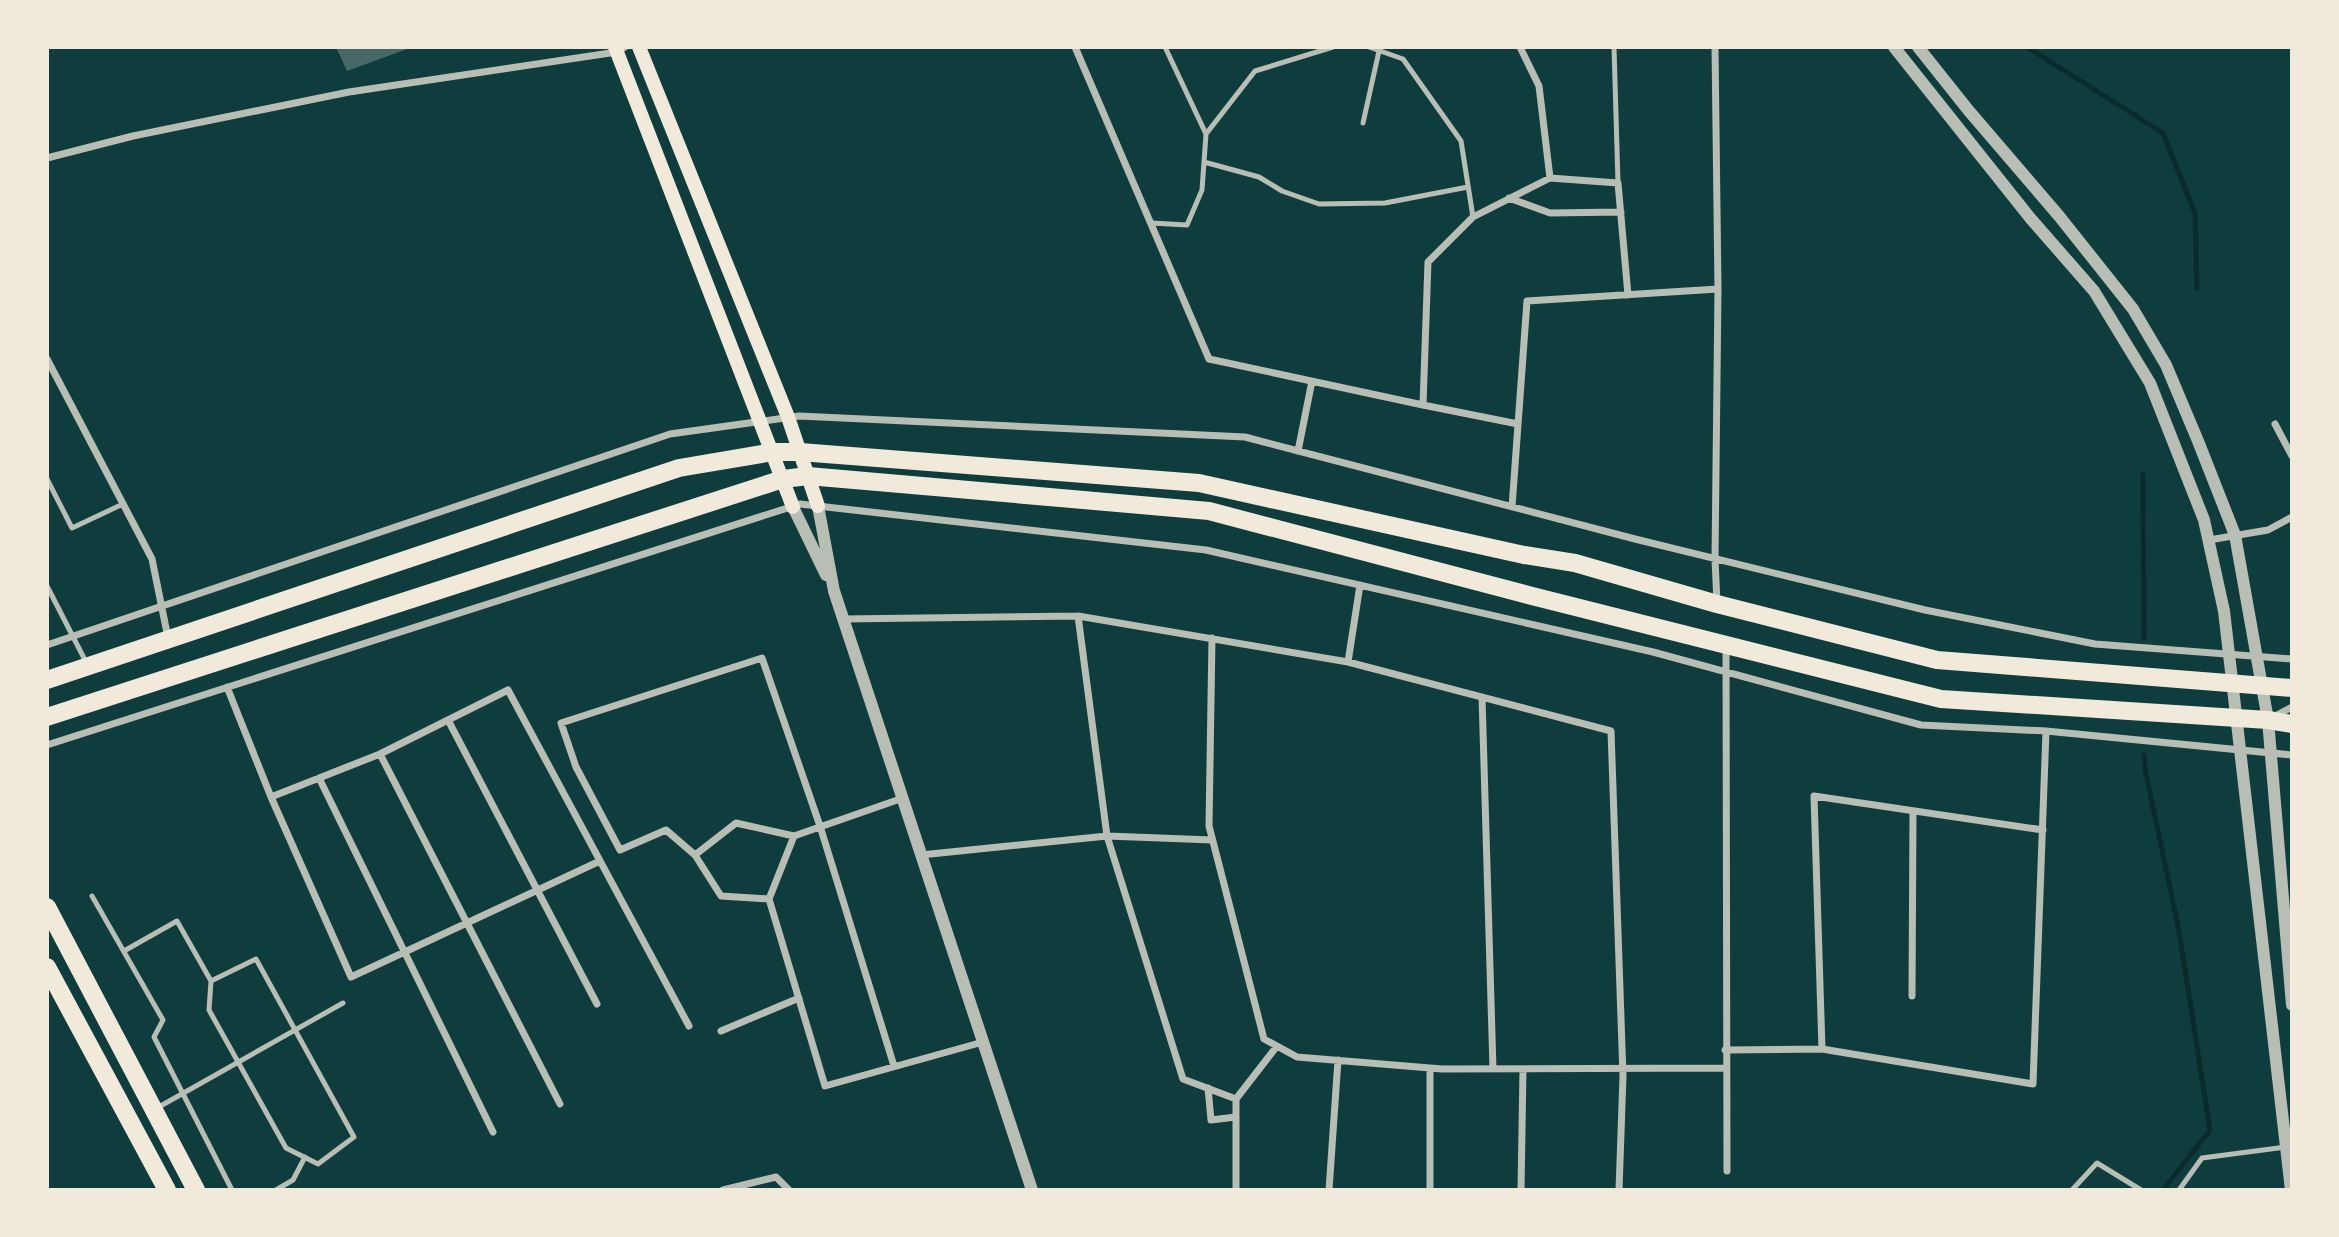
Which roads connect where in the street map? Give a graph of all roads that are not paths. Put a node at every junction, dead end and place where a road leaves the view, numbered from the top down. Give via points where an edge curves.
1 (639, 47) edge
2 (1075, 47) edge
3 (1166, 47) edge
4 (1333, 47) edge
5 (1369, 47) edge
6 (1520, 47) edge
7 (1614, 47) edge
8 (1715, 47) edge
9 (1894, 47) edge
10 (1918, 47) edge
11 (619, 49) edge
12 (1379, 51) junction
13 (1363, 123) dead end
14 (1206, 134) junction
15 (47, 158) edge
16 (1204, 162) junction
17 (1550, 178) junction
18 (1618, 183) junction
19 (1468, 187) junction
20 (1509, 198) junction
21 (1621, 212) junction
22 (1473, 217) junction
23 (1151, 223) junction
24 (1718, 289) junction
25 (1628, 295) junction
26 (47, 359) edge
27 (1312, 382) junction
28 (1423, 405) junction
29 (788, 417) junction
30 (761, 421) junction
31 (1518, 424) junction
32 (2276, 424) dead end
33 (1297, 451) junction
34 (773, 452) junction
35 (800, 452) junction
36 (2292, 456) edge
37 (808, 476) junction
38 (783, 479) junction
39 (48, 482) edge
40 (123, 504) junction
41 (793, 506) junction
42 (818, 506) junction
43 (1512, 507) junction
44 (2292, 517) edge
45 (2235, 535) junction
46 (2209, 541) junction
47 (1715, 559) junction
48 (1360, 585) junction
49 (47, 586) edge
50 (834, 591) junction
51 (1717, 604) junction
52 (161, 606) junction
53 (1078, 616) junction
54 (843, 619) junction
55 (73, 636) junction
56 (1212, 638) junction
57 (168, 639) junction
58 (1726, 644) junction
59 (47, 645) edge
60 (2229, 655) junction
61 (2256, 657) junction
62 (2292, 659) edge
63 (1348, 662) junction
64 (88, 666) junction
65 (1726, 672) junction
66 (47, 680) edge
67 (2232, 682) junction
68 (2261, 684) junction
69 (226, 687) junction
70 (2292, 688) edge
71 (1482, 697) junction
72 (2292, 707) edge
73 (47, 717) edge
74 (2237, 718) junction
75 (448, 720) junction
76 (2268, 720) junction
77 (2292, 724) edge
78 (2046, 731) junction
79 (47, 745) edge
80 (2240, 750) junction
81 (2271, 753) junction
82 (380, 754) junction
83 (2292, 755) edge
84 (319, 778) junction
85 (271, 797) junction
86 (902, 799) junction
87 (1913, 810) junction
88 (820, 826) junction
89 (2043, 830) junction
90 (794, 836) junction
91 (1107, 836) junction
92 (1212, 840) junction
93 (695, 855) junction
94 (921, 855) junction
95 (600, 861) junction
96 (537, 891) junction
97 (92, 895) dead end
98 (769, 899) junction
99 (47, 907) edge
100 (124, 951) junction
101 (47, 967) edge
102 (211, 981) junction
103 (1912, 996) dead end
104 (799, 998) junction
105 (342, 1003) dead end
106 (597, 1004) dead end
107 (2292, 1005) edge
108 (689, 1026) dead end
109 (721, 1031) dead end
110 (983, 1042) junction
111 (1277, 1046) junction
112 (1822, 1049) junction
113 (1725, 1050) junction
114 (1338, 1060) junction
115 (894, 1066) junction
116 (1430, 1068) junction
117 (1726, 1068) junction
118 (1493, 1069) junction
119 (1523, 1069) junction
120 (1623, 1069) junction
121 (1208, 1088) junction
122 (1236, 1099) junction
123 (560, 1104) dead end
124 (154, 1109) junction
125 (1236, 1117) junction
126 (493, 1132) dead end
127 (2286, 1147) junction
128 (305, 1157) junction
129 (1727, 1171) dead end
130 (167, 1190) edge
131 (196, 1190) edge
132 (232, 1190) edge
133 (276, 1190) edge
134 (723, 1190) edge
135 (789, 1190) edge
136 (1032, 1190) edge
137 (1236, 1190) edge
138 (1329, 1190) edge
139 (1430, 1190) edge
140 (1521, 1190) edge
141 (1619, 1190) edge
142 (2072, 1190) edge
143 (2141, 1190) edge
144 (2179, 1190) edge
145 (2291, 1190) edge

1 - 29 main road
2 - 23 street
3 - 14 lane
4 - 14 lane via 1255,71
5 - 12 lane
6 - 17 street via 1539,86
7 - 18 lane
8 - 24 street
9 - 46 street via 2094,291 2150,383
10 - 45 street via 2133,309 2166,365
11 - 15 street via 349,92
11 - 30 main road
12 - 13 lane
12 - 19 lane via 1403,58 1461,141
14 - 16 lane
16 - 19 lane via 1259,177 1319,204 1385,203
16 - 23 lane via 1202,190 1187,225
17 - 18 street
17 - 20 street
18 - 21 street
19 - 22 lane
20 - 21 street via 1550,213
20 - 22 street
21 - 25 street
22 - 28 street via 1428,262
23 - 27 street via 1209,359
24 - 25 street
24 - 47 street
25 - 31 street via 1527,301
26 - 40 street
27 - 28 street
27 - 33 street
28 - 31 street
29 - 30 street
29 - 33 street via 1245,437
29 - 35 main road
30 - 34 main road
30 - 52 street via 670,434
31 - 43 street
32 - 36 street
33 - 43 street
34 - 35 main road
34 - 38 main road
34 - 57 main road via 679,468
35 - 37 main road
35 - 51 main road via 1199,483 1575,563
37 - 38 main road
37 - 42 main road
37 - 58 main road via 1209,511
38 - 41 main road
38 - 73 main road
39 - 40 lane via 72,528
40 - 52 street via 152,559
41 - 42 street
41 - 50 street
41 - 69 street
42 - 48 street via 1206,550
42 - 50 street
43 - 47 street
44 - 45 street via 2268,530
45 - 46 street
45 - 61 street
46 - 60 street
47 - 51 street
47 - 60 street via 1925,610 2095,644
48 - 63 street
48 - 65 street
49 - 55 lane
50 - 54 street
51 - 67 main road via 1937,660
52 - 55 street
52 - 57 street
53 - 54 street
53 - 56 street
53 - 91 street
54 - 86 street
55 - 59 street
55 - 64 lane
56 - 63 street
56 - 92 street
57 - 64 main road
58 - 65 street
58 - 74 main road via 1941,699
60 - 61 street
60 - 67 street
61 - 62 street
61 - 68 street
63 - 71 street
64 - 66 main road
65 - 78 street via 1921,725
65 - 113 street
67 - 68 main road
67 - 74 street
68 - 70 main road
68 - 76 street
69 - 79 street
69 - 85 street
71 - 118 street
71 - 120 street via 1611,731
72 - 76 street
74 - 76 main road
74 - 80 street
75 - 82 street
75 - 95 street via 508,690
75 - 96 street
76 - 77 main road
76 - 81 street
78 - 80 street
78 - 89 street
80 - 81 street
80 - 127 street
81 - 83 street
81 - 107 street
82 - 84 street
82 - 123 street
84 - 85 street
84 - 126 street
85 - 96 street via 351,977
86 - 88 street
86 - 94 street
87 - 89 street
87 - 103 street
87 - 112 street via 1814,796
88 - 90 street
88 - 93 street via 762,658 562,723 576,767 620,850 666,830
88 - 115 street
89 - 112 street via 2034,1084
90 - 93 street via 736,823
90 - 98 street
91 - 92 street
91 - 94 street
91 - 121 street via 1184,1079
92 - 111 street via 1264,1039
93 - 98 street via 721,896
94 - 110 street
95 - 96 street
95 - 108 street
96 - 106 street
97 - 100 lane
98 - 104 street
99 - 124 main road
100 - 102 lane via 177,921
100 - 132 lane via 163,1020 154,1037
101 - 130 main road
102 - 128 lane via 209,1010 286,1148
102 - 128 lane via 256,959 354,1137 318,1164
104 - 109 street
104 - 115 street via 825,1086
105 - 124 lane
110 - 115 street
110 - 136 street
111 - 114 street via 1297,1057
111 - 122 street
112 - 113 street
113 - 117 street
114 - 116 street
114 - 138 street
116 - 118 street
116 - 139 street
117 - 120 street
117 - 129 street
118 - 119 street
119 - 120 street
119 - 140 street
120 - 141 street
121 - 122 street
121 - 125 street via 1211,1120
122 - 125 street
124 - 131 main road
125 - 137 street
127 - 144 lane via 2202,1158
127 - 145 street
128 - 133 lane via 293,1180
134 - 135 street via 776,1177
142 - 143 lane via 2097,1163

